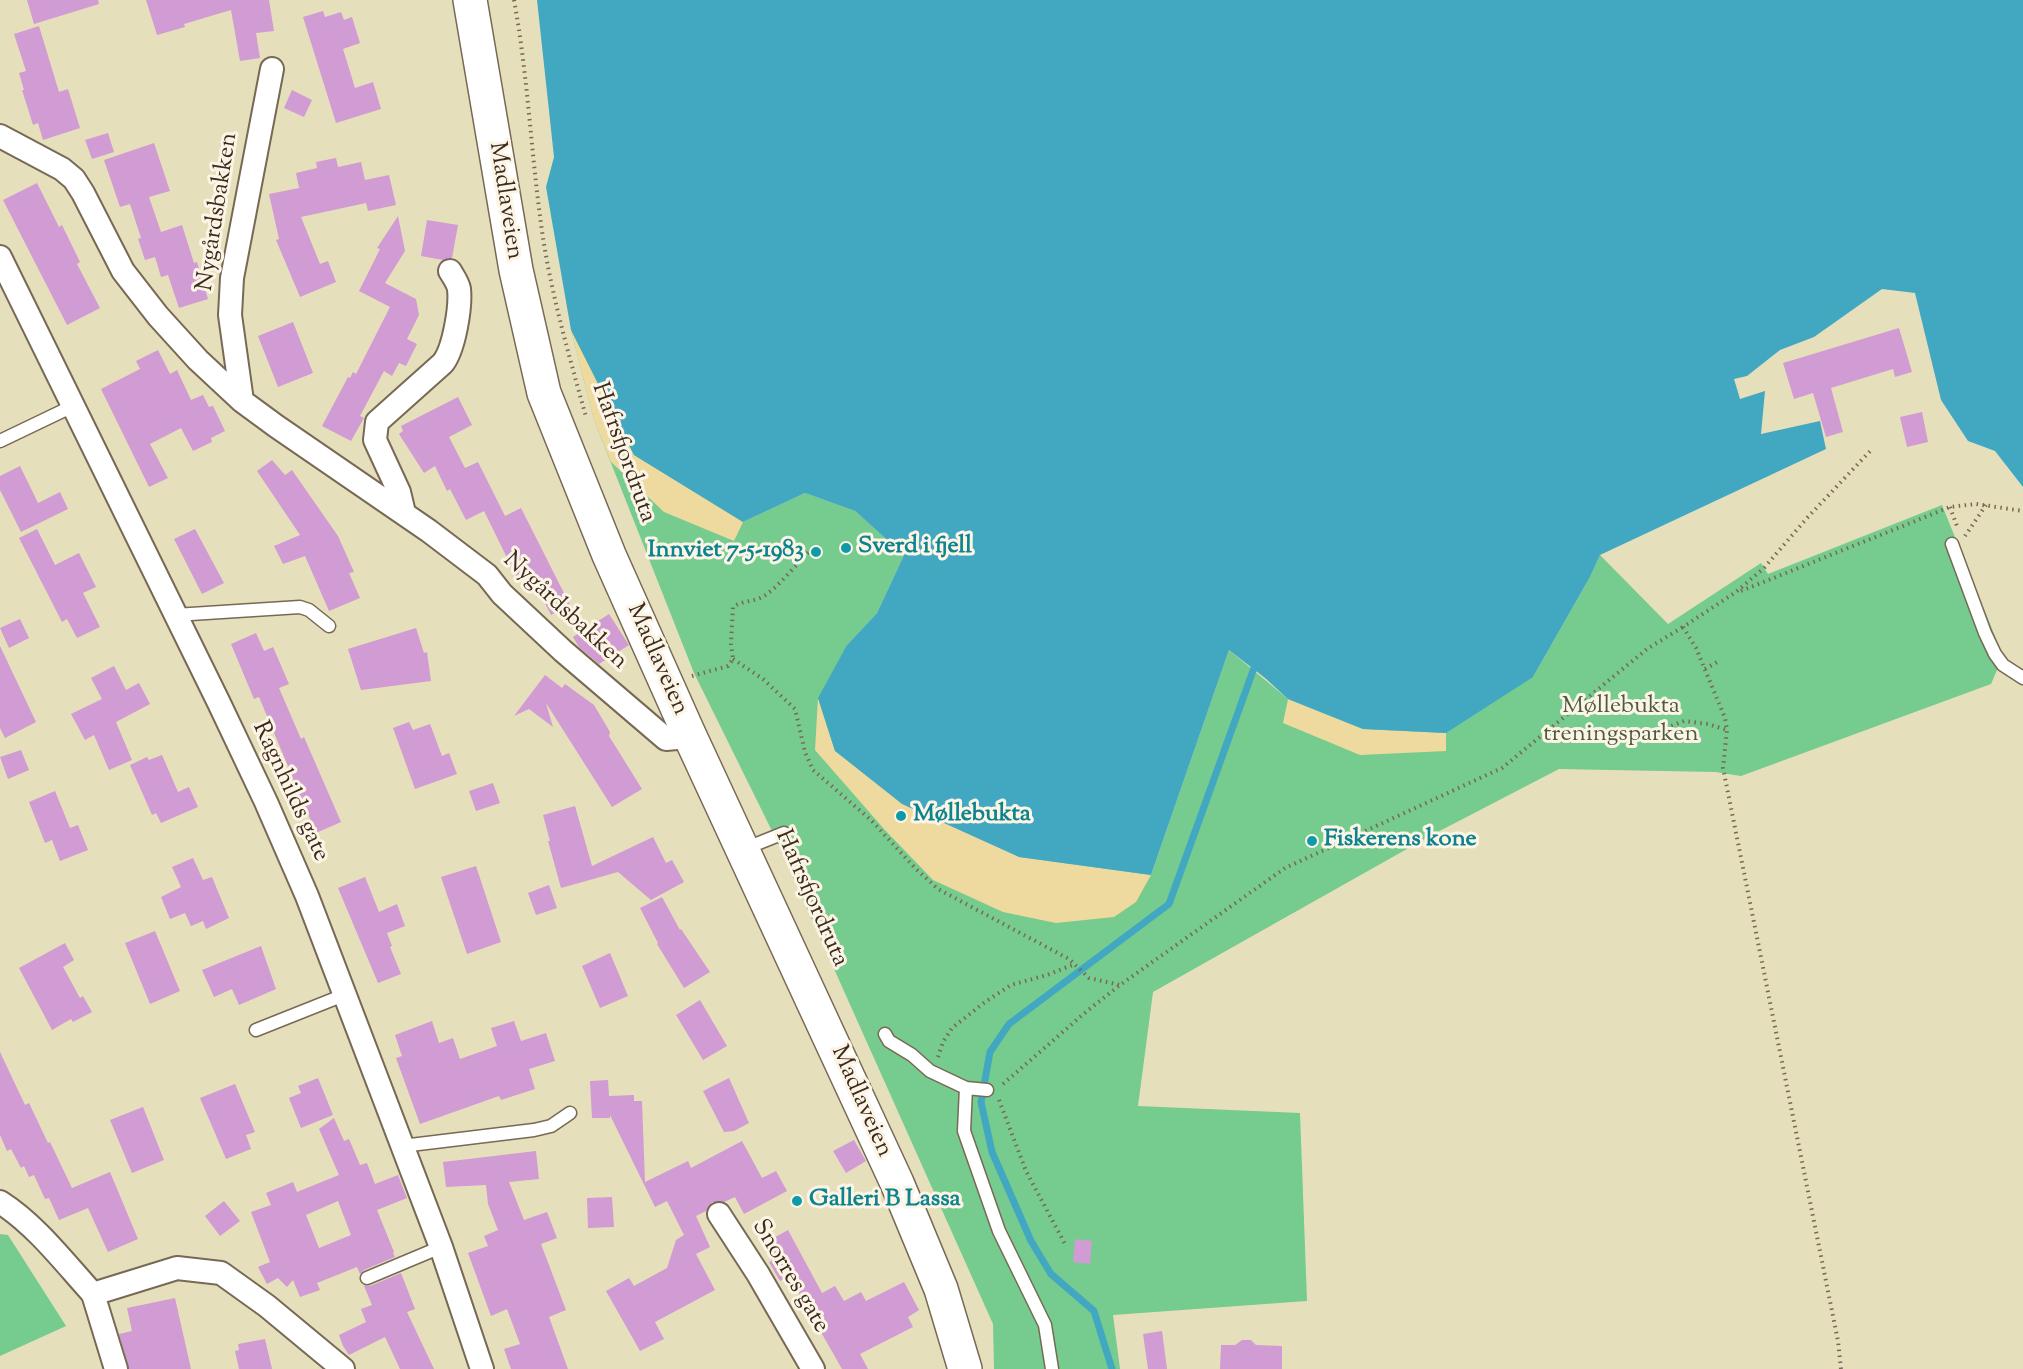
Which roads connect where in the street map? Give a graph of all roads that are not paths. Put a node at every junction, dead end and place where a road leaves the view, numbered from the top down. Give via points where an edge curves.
1 (470, 0) edge
2 (272, 69) dead end
3 (0, 136) edge
4 (0, 257) edge
5 (450, 271) dead end
6 (242, 400) junction
7 (73, 406) junction
8 (0, 441) edge
9 (404, 513) junction
10 (1952, 544) dead end
11 (176, 615) junction
12 (329, 626) dead end
13 (2023, 678) edge
14 (688, 732) junction
15 (784, 833) dead end
16 (744, 850) junction
17 (344, 995) junction
18 (256, 1030) dead end
19 (885, 1034) dead end
20 (570, 1113) dead end
21 (402, 1146) junction
22 (0, 1202) edge
23 (718, 1214) dead end
24 (441, 1247) junction
25 (367, 1278) dead end
26 (941, 1288) junction
27 (93, 1294) junction
28 (116, 1369) edge
29 (343, 1369) edge
30 (482, 1369) edge
31 (813, 1369) edge
32 (952, 1369) edge
33 (965, 1369) edge
34 (1052, 1369) edge

1 - 14 main road, Madlaveien via 516,270 544,393 609,555
2 - 6 street, Nygårdsbakken via 232,278 230,315
3 - 6 street, Nygårdsbakken via 74,179 123,271 198,360
4 - 7 street, Ragnhilds gate
5 - 9 street via 459,287 449,355 377,422 375,440 399,492
6 - 9 street, Nygårdsbakken
7 - 8 lane
7 - 11 street, Ragnhilds gate
9 - 14 street, Nygårdsbakken via 487,575 563,651 666,739
10 - 13 lane via 1995,654 2003,665
11 - 12 lane via 300,607
11 - 17 street, Ragnhilds gate via 266,802
14 - 16 main road, Madlaveien
15 - 16 lane
16 - 26 main road, Madlaveien
17 - 18 lane
17 - 21 street, Ragnhilds gate
19 - 34 lane via 930,1071 981,1089 964,1131 999,1231 1045,1325
20 - 21 lane via 551,1126 534,1130
21 - 24 street, Ragnhilds gate
22 - 27 street via 16,1212
23 - 31 street, Snorres gate
24 - 25 lane
24 - 30 street, Ragnhilds gate
26 - 32 main road, Madlaveien
26 - 33 main road, Madlaveien
27 - 28 street
27 - 29 street via 177,1268 221,1273

